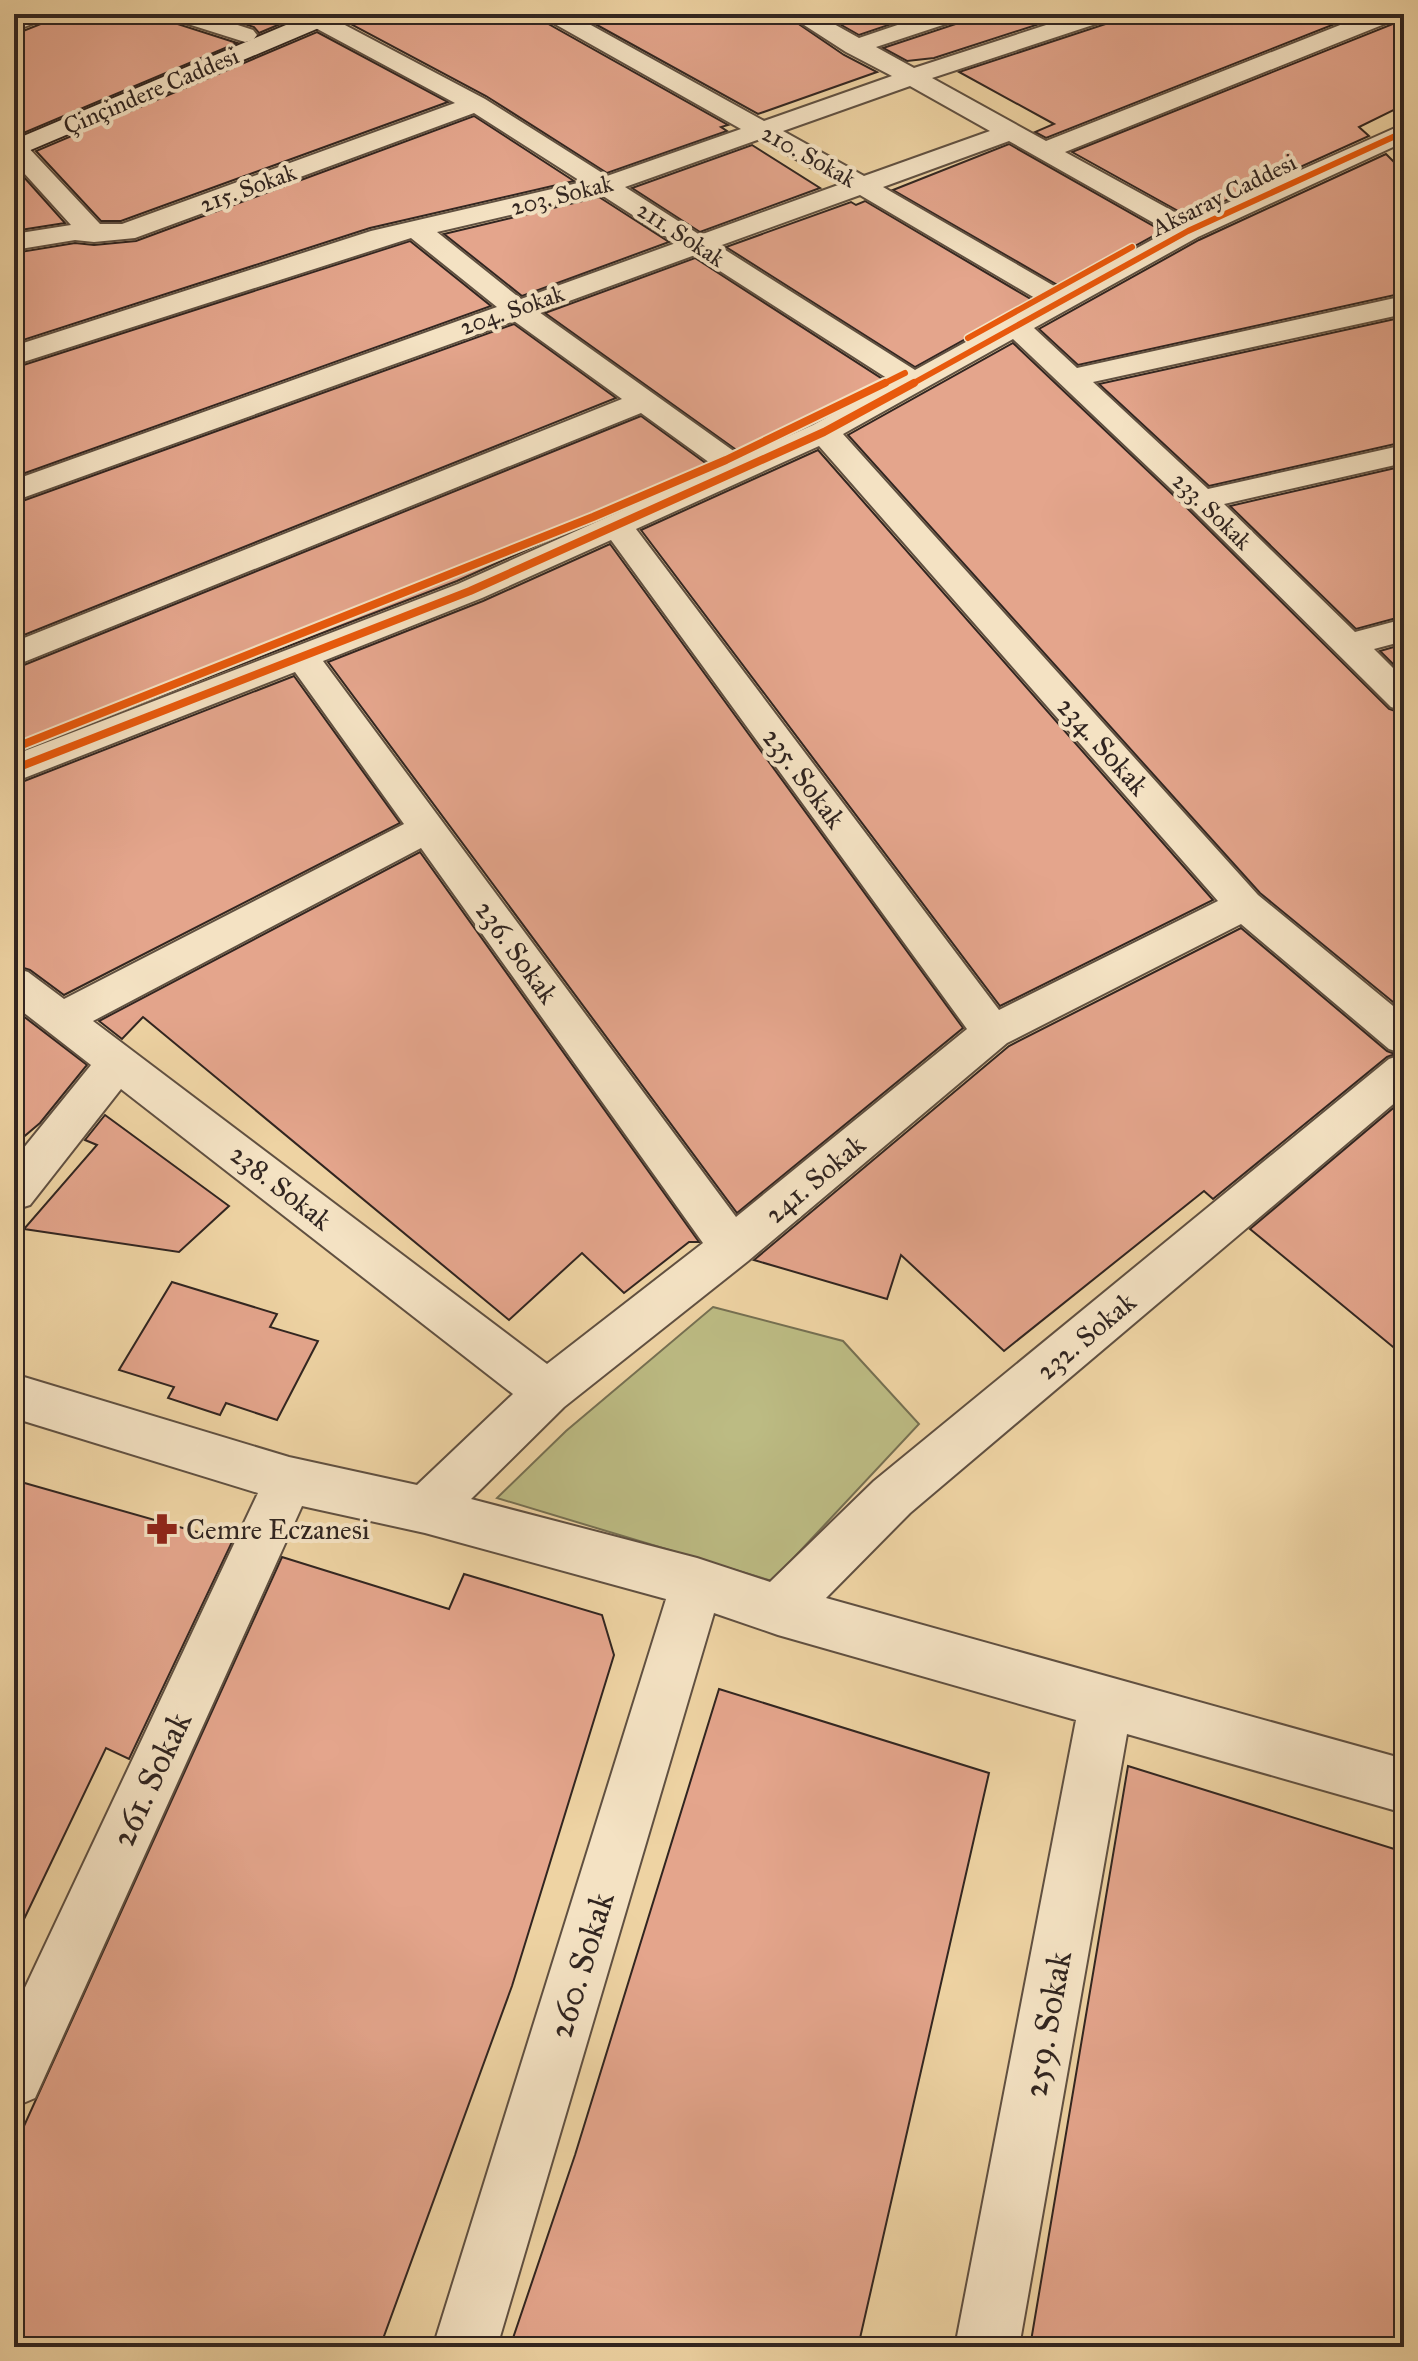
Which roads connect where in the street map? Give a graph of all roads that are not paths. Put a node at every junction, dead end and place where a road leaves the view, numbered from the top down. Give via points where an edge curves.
1 (37, 14) edge
2 (180, 14) edge
3 (289, 14) edge
4 (554, 14) edge
5 (799, 14) edge
6 (953, 14) edge
7 (1103, 14) edge
8 (1389, 14) edge
9 (321, 16) edge
10 (14, 24) edge
11 (245, 35) junction
12 (854, 47) junction
13 (909, 78) junction
14 (476, 104) junction
15 (765, 131) junction
16 (1011, 132) junction
17 (1401, 138) edge
18 (14, 143) edge
19 (1044, 151) junction
20 (605, 185) junction
21 (861, 185) junction
22 (416, 229) junction
23 (1188, 231) junction
24 (94, 234) junction
25 (14, 242) edge
26 (697, 245) junction
27 (1062, 302) junction
28 (1404, 305) edge
29 (515, 308) junction
30 (1017, 327) junction
31 (14, 356) edge
32 (1071, 378) junction
33 (914, 382) junction
34 (643, 401) junction
35 (824, 432) junction
36 (1404, 454) edge
37 (740, 470) junction
38 (14, 491) edge
39 (1201, 500) junction
40 (616, 525) junction
41 (1404, 630) edge
42 (1347, 645) junction
43 (14, 655) edge
44 (302, 657) junction
45 (1404, 699) edge
46 (14, 769) edge
47 (426, 829) junction
48 (1244, 905) junction
49 (14, 983) edge
50 (62, 1019) junction
51 (992, 1032) junction
52 (1404, 1038) edge
53 (118, 1062) junction
54 (1404, 1071) edge
55 (21, 1171) edge
56 (732, 1247) junction
57 (547, 1392) junction
58 (14, 1396) edge
59 (289, 1480) junction
60 (425, 1510) junction
61 (697, 1583) junction
62 (778, 1610) junction
63 (1106, 1701) junction
64 (1404, 1786) edge
65 (14, 2077) edge
66 (465, 2347) edge
67 (987, 2347) edge

1 - 10 street
2 - 11 street
3 - 11 street, Çinçindere Caddesi
4 - 15 street, 210. Sokak
5 - 12 street
6 - 12 street
7 - 13 street, 203. Sokak
8 - 19 street
9 - 14 street, 211. Sokak
9 - 18 street, Çinçindere Caddesi
11 - 18 street, Çinçindere Caddesi
12 - 13 street
13 - 15 street, 203. Sokak
13 - 16 street
14 - 20 street, 211. Sokak
14 - 24 street, 215. Sokak via 179,214 125,232
15 - 20 street, 203. Sokak
15 - 21 street, 210. Sokak
16 - 19 street
16 - 21 street, 204. Sokak
17 - 23 street, Aksaray Caddesi
18 - 24 street
19 - 23 street
20 - 22 street, 203. Sokak
20 - 26 street, 211. Sokak
21 - 26 street, 204. Sokak
21 - 27 street, 210. Sokak
22 - 29 street
22 - 31 street, 203. Sokak
23 - 27 street, Aksaray Caddesi
24 - 25 street, 215. Sokak
26 - 29 street, 204. Sokak
26 - 33 street, 211. Sokak
27 - 30 street, Aksaray Caddesi
28 - 32 street
29 - 34 street
29 - 38 street, 204. Sokak
30 - 32 street, 233. Sokak
30 - 33 street, Aksaray Caddesi
32 - 39 street, 233. Sokak
33 - 35 street, Aksaray Caddesi
34 - 37 street
34 - 43 street
35 - 37 street, Aksaray Caddesi
35 - 48 street, 234. Sokak
36 - 39 street
37 - 40 street, Aksaray Caddesi
39 - 42 street, 233. Sokak
40 - 44 street, Aksaray Caddesi via 470,591
40 - 51 street, 235. Sokak
41 - 42 street
42 - 45 street, 233. Sokak
44 - 46 street, Aksaray Caddesi
44 - 47 street, 236. Sokak
47 - 50 street
47 - 56 street, 236. Sokak
48 - 51 street, 241. Sokak
48 - 52 street, 234. Sokak
49 - 50 street, 238. Sokak
50 - 53 street, 238. Sokak
51 - 56 street, 241. Sokak
53 - 55 street
53 - 57 street, 238. Sokak
54 - 62 street, 232. Sokak via 892,1497
56 - 57 street, 241. Sokak
57 - 60 street, 241. Sokak
58 - 59 street
59 - 60 street
59 - 65 street, 261. Sokak
60 - 61 street
61 - 62 street
61 - 66 street, 260. Sokak
62 - 63 street
63 - 64 street
63 - 67 street, 259. Sokak

